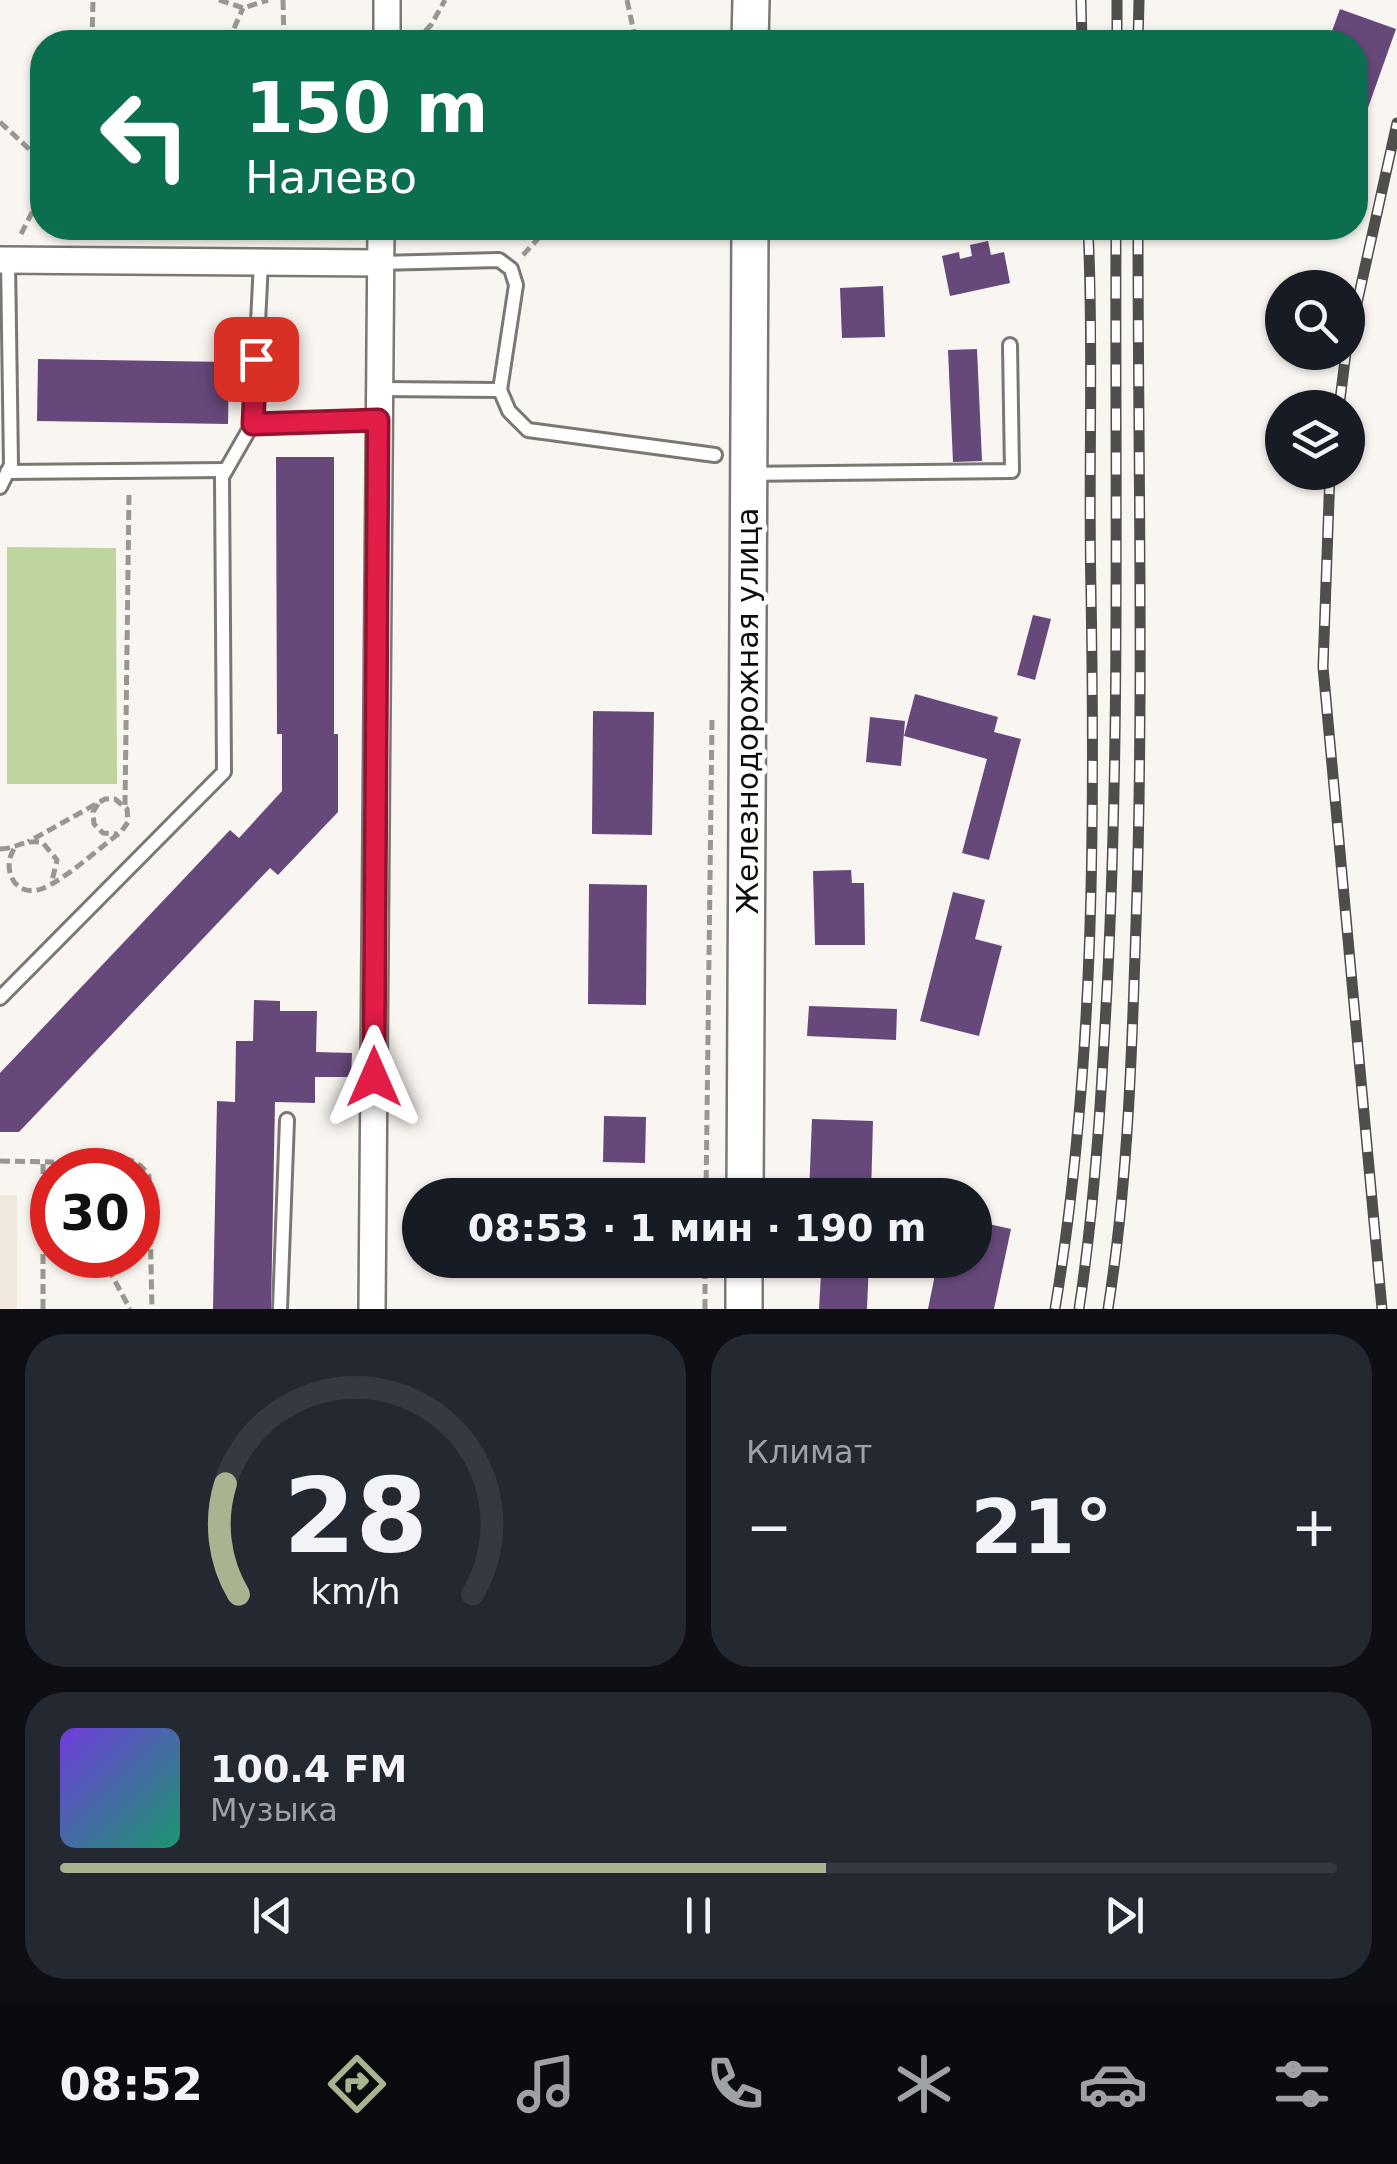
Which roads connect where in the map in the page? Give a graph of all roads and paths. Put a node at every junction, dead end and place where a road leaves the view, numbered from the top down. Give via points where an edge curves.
1 (93, 0) edge
2 (219, 0) edge
3 (268, 0) edge
4 (284, 0) edge
5 (387, 0) edge
6 (445, 0) edge
7 (627, 0) edge
8 (750, 0) edge
9 (244, 8) junction
10 (92, 30) edge
11 (234, 30) edge
12 (284, 30) edge
13 (387, 30) edge
14 (426, 30) edge
15 (633, 30) edge
16 (750, 30) edge
17 (0, 122) edge
18 (30, 150) edge
19 (30, 213) edge
20 (380, 240) edge
21 (537, 240) edge
22 (750, 240) edge
23 (4, 260) edge
24 (262, 262) junction
25 (379, 264) junction
26 (511, 269) junction
27 (1010, 345) dead end
28 (378, 388) junction
29 (500, 390) junction
30 (378, 420) junction
31 (253, 424) junction
32 (715, 456) dead end
33 (226, 470) junction
34 (130, 471) junction
35 (8, 472) junction
36 (748, 474) junction
37 (0, 487) edge
38 (712, 715) dead end
39 (100, 802) junction
40 (125, 805) junction
41 (121, 832) junction
42 (28, 842) junction
43 (0, 849) edge
44 (14, 849) junction
45 (50, 884) junction
46 (0, 998) edge
47 (287, 1120) dead end
48 (0, 1161) edge
49 (30, 1162) edge
50 (706, 1178) edge
51 (745, 1178) edge
52 (43, 1278) edge
53 (114, 1278) edge
54 (151, 1278) edge
55 (705, 1278) edge
56 (744, 1278) edge
57 (43, 1309) edge
58 (130, 1309) edge
59 (152, 1309) edge
60 (280, 1309) edge
61 (372, 1309) edge
62 (704, 1309) edge
63 (744, 1309) edge

1 - 10 path
2 - 9 path
3 - 9 path
4 - 12 path
5 - 13 street
6 - 14 path
7 - 15 path
8 - 16 main road
9 - 11 path
17 - 18 path
19 - 23 path
20 - 25 street
21 - 26 path
22 - 36 main road, Железнодорожная улица
23 - 24 street
23 - 35 lane
24 - 25 street
24 - 31 lane
25 - 26 lane via 499,260
25 - 28 street
26 - 29 lane via 516,285
27 - 36 lane via 1012,471
28 - 29 lane
28 - 30 street
29 - 32 lane via 528,430
30 - 31 lane
30 - 61 street
31 - 33 lane
33 - 34 lane
33 - 46 lane via 224,772
34 - 35 lane
34 - 40 path
35 - 37 lane
36 - 51 main road, Железнодорожная улица
38 - 50 path
39 - 40 path
39 - 41 path via 93,812 98,830
39 - 42 path
40 - 41 path via 128,822
41 - 45 path
42 - 44 path
42 - 45 path via 54,853
43 - 44 path
44 - 45 path via 9,873 18,886 35,890
47 - 60 lane
48 - 49 path
52 - 57 path
53 - 58 path
54 - 59 path
55 - 62 path
56 - 63 main road

